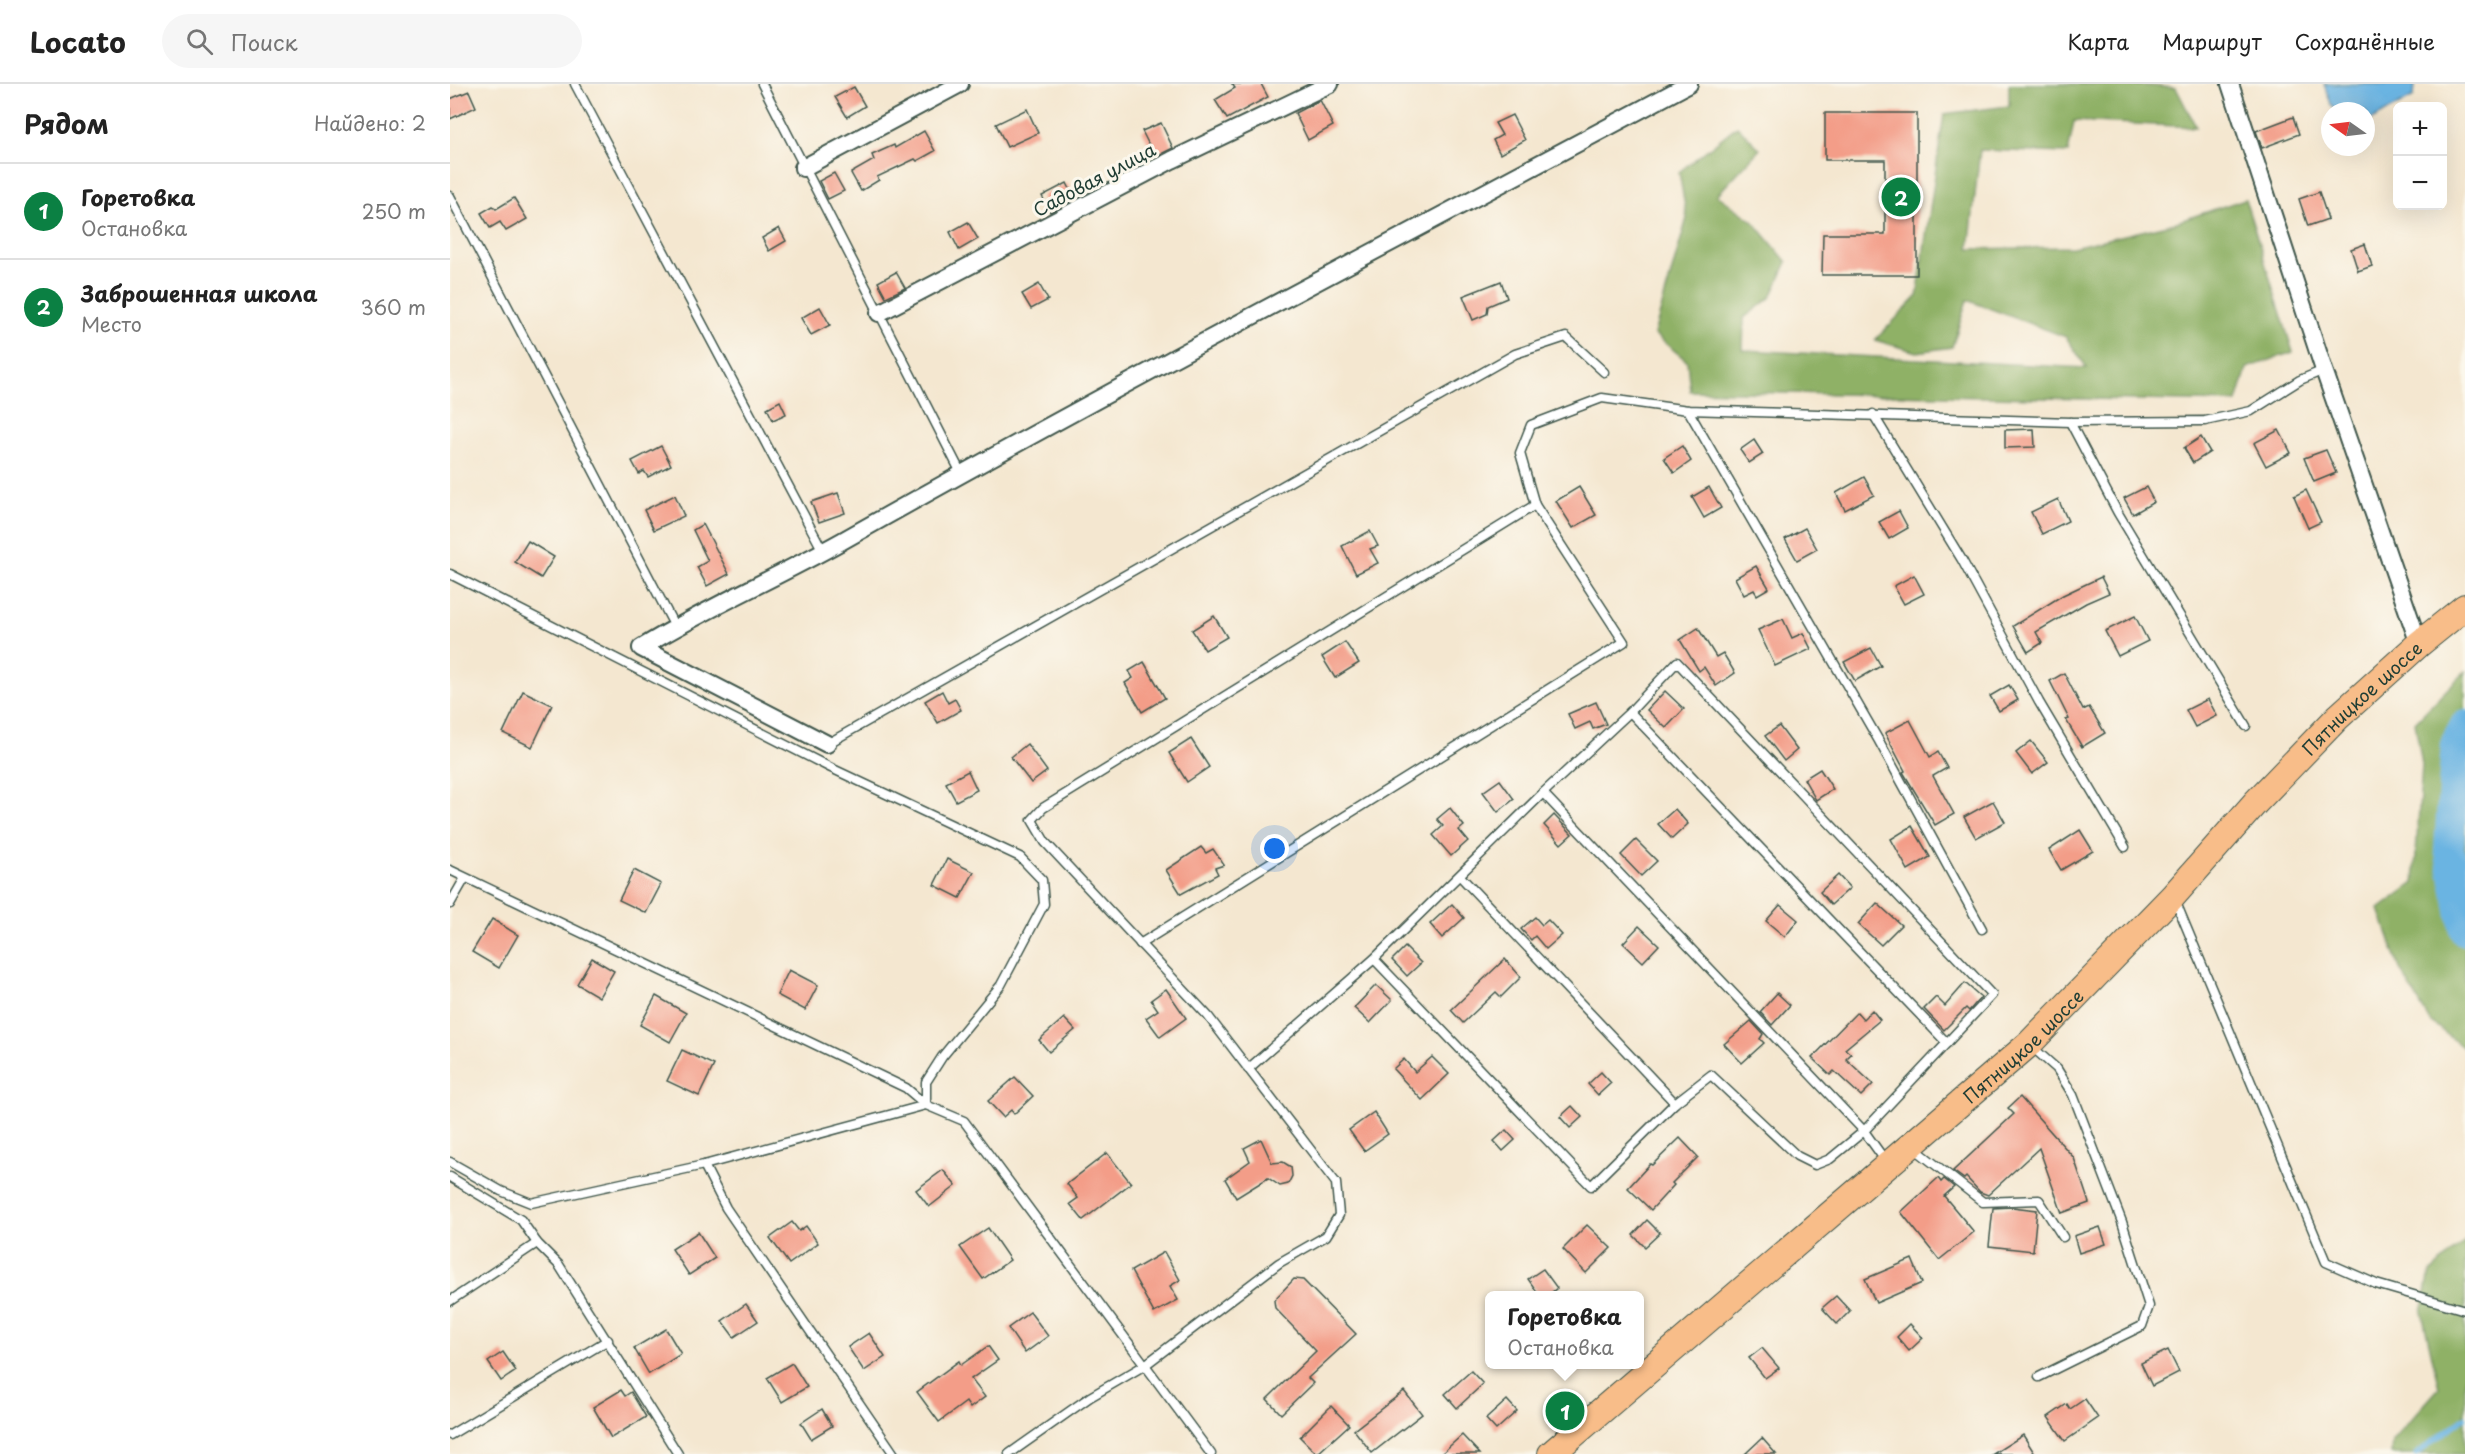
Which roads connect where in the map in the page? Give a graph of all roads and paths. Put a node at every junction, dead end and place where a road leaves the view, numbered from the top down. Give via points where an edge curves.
1 (575, 84) edge
2 (762, 84) edge
3 (960, 84) edge
4 (1330, 84) edge
5 (1689, 84) edge
6 (2230, 84) edge
7 (803, 168) junction
8 (450, 196) edge
9 (879, 313) junction
10 (2324, 370) junction
11 (1604, 372) dead end
12 (1688, 410) junction
13 (1872, 414) junction
14 (2070, 422) junction
15 (962, 473) junction
16 (1535, 504) junction
17 (823, 551) junction
18 (450, 574) edge
19 (2465, 607) edge
20 (675, 627) junction
21 (2419, 644) junction
22 (1630, 712) junction
23 (2246, 726) dead end
24 (828, 744) joint
25 (1542, 793) junction
26 (2125, 847) dead end
27 (450, 870) edge
28 (1460, 876) junction
29 (465, 878) junction
30 (2173, 896) junction
31 (450, 904) edge
32 (1982, 929) dead end
33 (1140, 944) junction
34 (1374, 959) junction
35 (1947, 1043) junction
36 (2029, 1044) junction
37 (1248, 1069) junction
38 (1675, 1102) junction
39 (926, 1105) junction
40 (1864, 1131) junction
41 (1912, 1146) junction
42 (450, 1162) edge
43 (704, 1166) junction
44 (1889, 1166) junction
45 (450, 1177) edge
46 (2063, 1237) dead end
47 (537, 1243) junction
48 (450, 1301) edge
49 (2463, 1310) edge
50 (608, 1340) junction
51 (1146, 1365) junction
52 (2039, 1377) dead end
53 (450, 1435) edge
54 (678, 1454) edge
55 (894, 1454) edge
56 (1009, 1454) edge
57 (1211, 1454) edge
58 (1551, 1454) edge

1 - 17 lane
2 - 7 lane
3 - 7 street
4 - 9 street, Садовая улица via 1172,160
5 - 15 street
6 - 10 street
7 - 9 lane
8 - 20 lane
9 - 15 lane
10 - 14 lane via 2300,380 2252,411 2205,421
10 - 21 street
11 - 24 lane via 1566,337 1515,354
12 - 13 lane
12 - 16 lane via 1602,398 1531,425 1520,453
12 - 32 lane via 1879,741
13 - 14 lane
13 - 26 lane via 1962,560 2039,702
14 - 23 lane via 2118,513
15 - 17 street
16 - 33 lane via 1624,642
16 - 33 lane via 1043,808 1032,820 1045,842
17 - 20 street
18 - 39 lane via 831,768 1020,857 1042,879 1044,904 1001,986 926,1082
19 - 21 main road, Пятницкое шоссе
20 - 24 street via 641,648
21 - 30 main road, Пятницкое шоссе via 2338,717
22 - 25 lane
22 - 35 lane
22 - 35 lane via 1677,662 1992,995
25 - 28 lane
25 - 40 lane
27 - 29 lane
28 - 34 lane
28 - 38 lane
29 - 31 lane
29 - 39 lane via 906,1088
30 - 36 main road, Пятницкое шоссе
30 - 49 lane via 2326,1262 2376,1284
33 - 37 lane via 1208,1017
34 - 37 lane
34 - 38 lane via 1591,1186
35 - 40 lane
36 - 41 main road, Пятницкое шоссе
36 - 52 lane via 2057,1070 2073,1095 2122,1222 2149,1306 2142,1326
37 - 51 lane via 1336,1183 1339,1215 1326,1236 1279,1263
38 - 40 lane via 1711,1075 1797,1156 1815,1165 1830,1159
39 - 43 lane
39 - 51 lane via 964,1121
40 - 44 lane
41 - 44 main road, Пятницкое шоссе
41 - 46 lane via 1983,1202 2039,1200
42 - 43 lane via 531,1203
43 - 55 lane via 726,1208
44 - 58 main road, Пятницкое шоссе
45 - 47 lane via 521,1220
47 - 48 lane
47 - 50 lane via 559,1265
50 - 53 lane
50 - 54 lane
51 - 56 lane
51 - 57 lane

